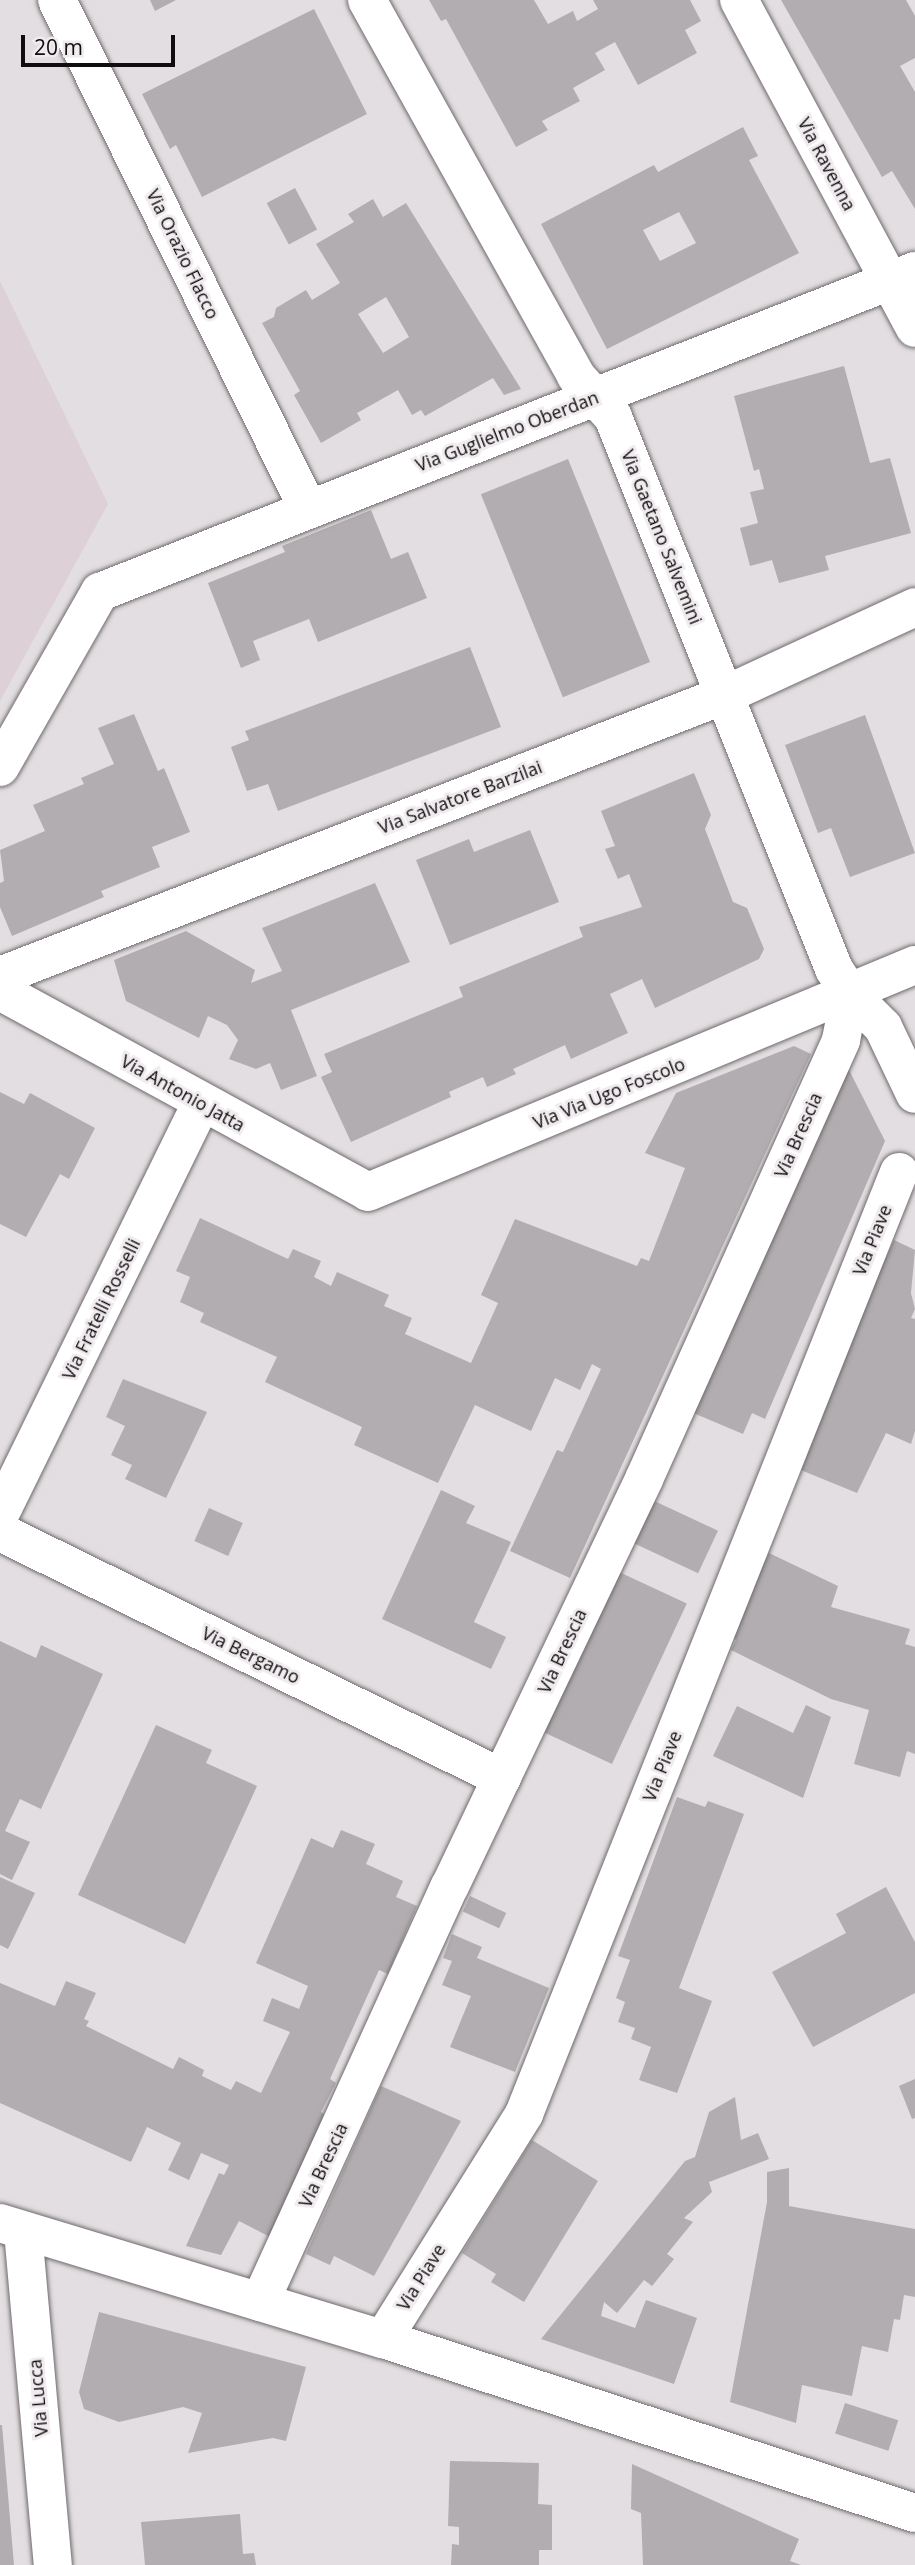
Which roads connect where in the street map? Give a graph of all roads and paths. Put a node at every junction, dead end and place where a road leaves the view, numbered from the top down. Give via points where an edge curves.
1 (57, 0) edge
2 (367, 0) edge
3 (738, 0) edge
4 (903, 276) edge
5 (915, 328) edge
6 (595, 397) junction
7 (308, 509) junction
8 (915, 607) edge
9 (727, 694) junction
10 (0, 767) edge
11 (915, 965) edge
12 (0, 976) edge
13 (0, 991) edge
14 (850, 994) junction
15 (915, 1094) edge
16 (201, 1104) junction
17 (899, 1172) dead end
18 (368, 1192) joint
19 (0, 1514) edge
20 (0, 1532) edge
21 (502, 1778) junction
22 (12, 2227) edge
23 (260, 2302) junction
24 (383, 2339) junction
25 (915, 2513) edge
26 (53, 2565) edge

1 - 7 street, Via Orazio Flacco
2 - 6 street, Via Gaetano Salvemini via 576,376
3 - 4 street, Via Ravenna
4 - 5 street, Via Ravenna
4 - 6 street, Via Guglielmo Oberdan
6 - 7 street, Via Guglielmo Oberdan
6 - 9 street, Via Gaetano Salvemini via 613,416
7 - 10 street, Via Guglielmo Oberdan via 100,592
8 - 9 street, Via Salvatore Barzilai
9 - 12 street, Via Salvatore Barzilai
9 - 14 street, Via Gaetano Salvemini via 834,969
11 - 14 street, Via Via Ugo Foscolo
13 - 16 street, Via Antonio Jatta
14 - 15 street, Via Gaetano Salvemini via 883,1027
14 - 18 street, Via Via Ugo Foscolo
14 - 21 street, Via Brescia via 841,1040 644,1479
16 - 18 street, Via Antonio Jatta
16 - 19 street, Via Fratelli Rosselli
17 - 24 street, Via Piave via 524,2114
20 - 21 street, Via Bergamo
21 - 23 street, Via Brescia
22 - 23 street
22 - 26 street, Via Lucca
23 - 24 street
24 - 25 street

